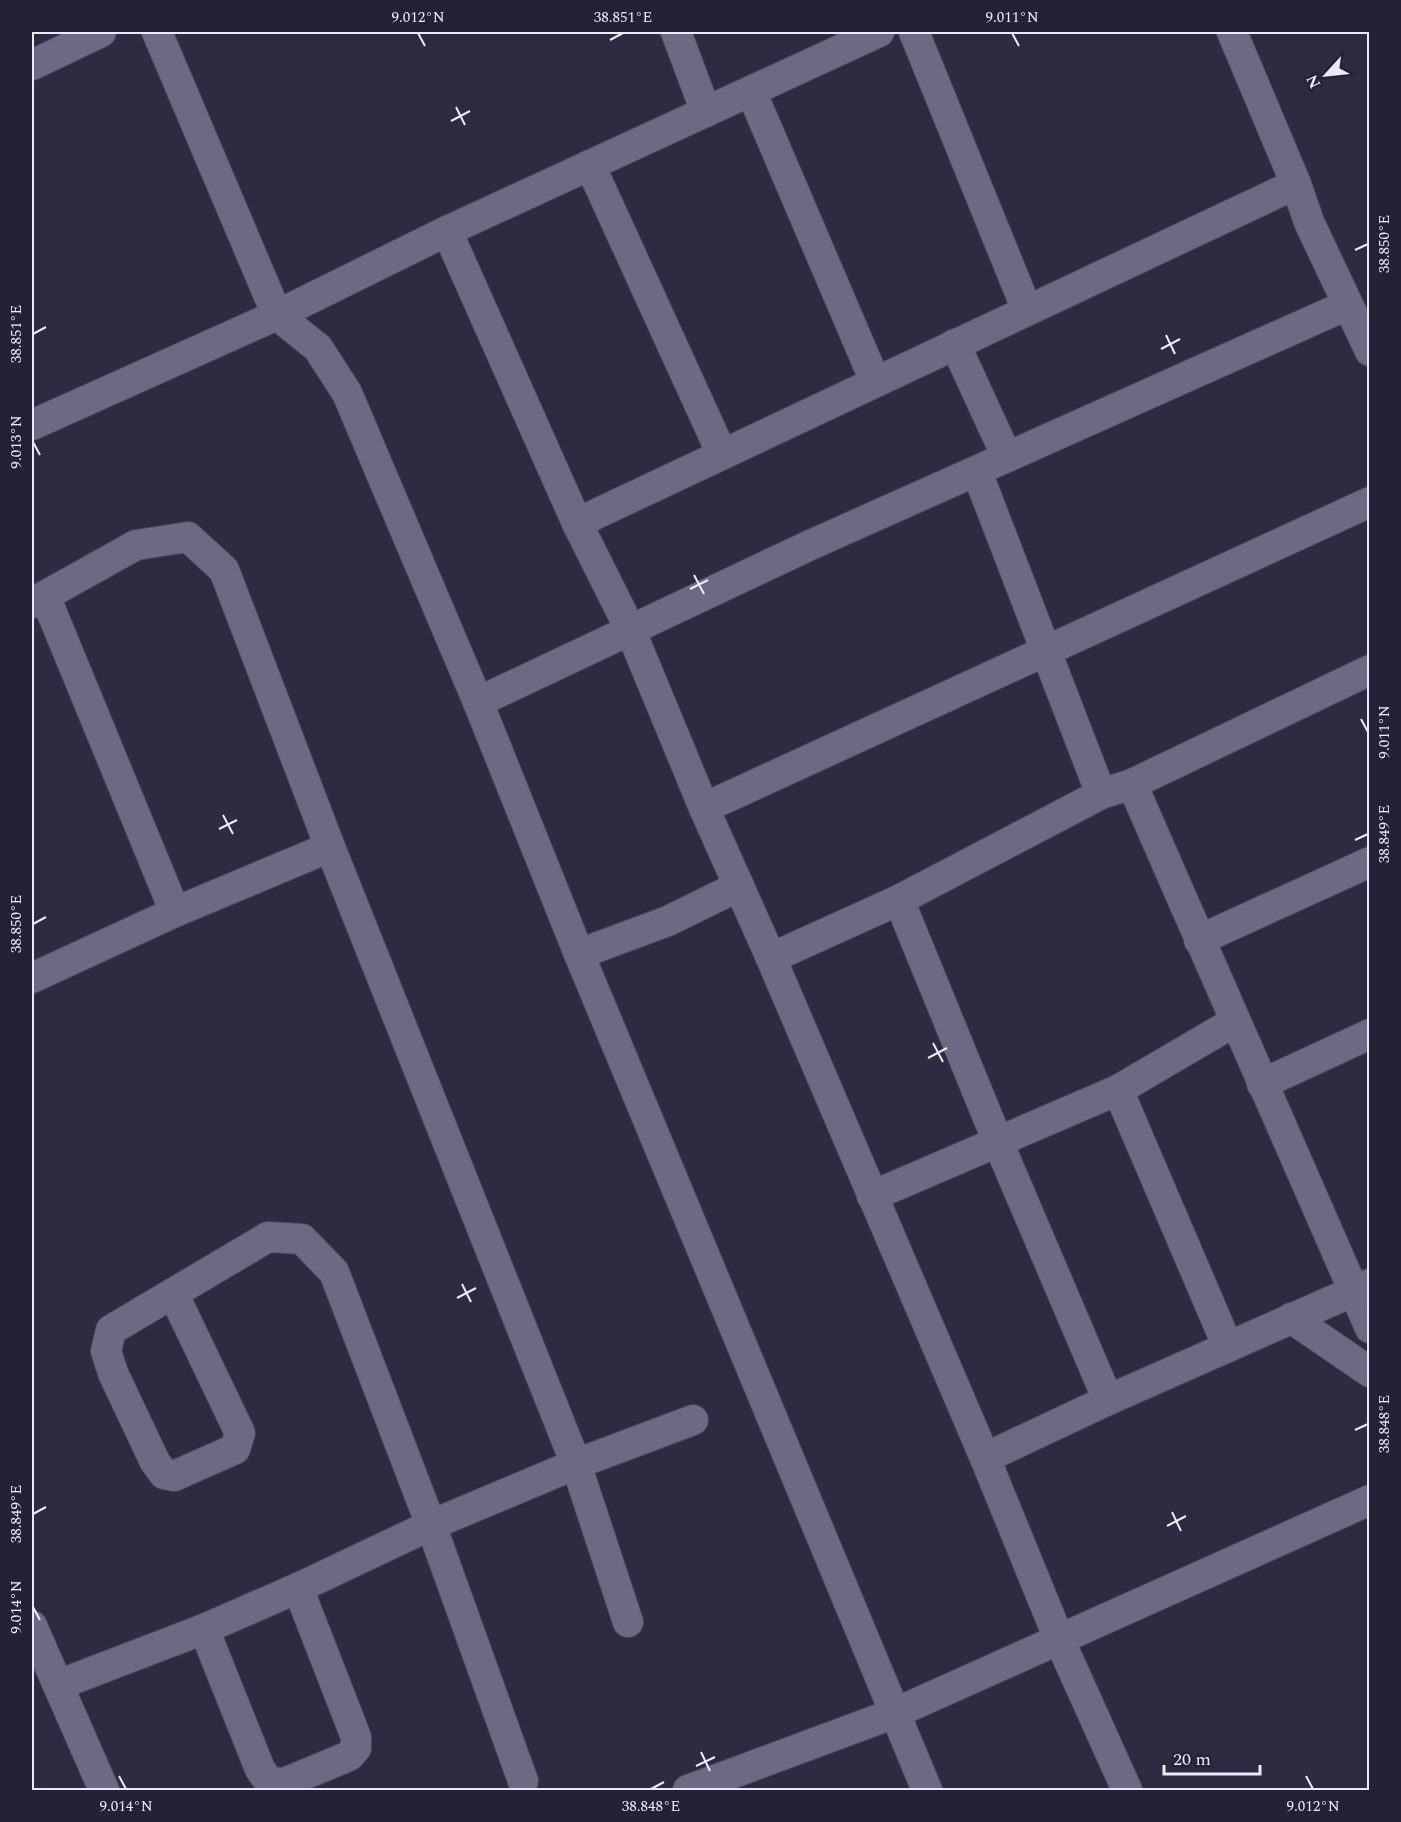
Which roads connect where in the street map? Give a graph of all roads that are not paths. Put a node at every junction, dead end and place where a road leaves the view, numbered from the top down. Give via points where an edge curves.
1 (101, 32) edge
2 (157, 32) edge
3 (676, 32) edge
4 (879, 32) edge
5 (914, 32) edge
6 (1232, 32) edge
7 (32, 65) edge
8 (751, 91) junction
9 (706, 112) junction
10 (590, 165) junction
11 (1296, 184) junction
12 (447, 231) junction
13 (1347, 305) junction
14 (1027, 310) junction
15 (277, 315) junction
16 (955, 344) junction
17 (1370, 351) edge
18 (875, 381) junction
19 (32, 425) edge
20 (722, 454) junction
21 (1007, 458) junction
22 (977, 472) junction
23 (1370, 502) edge
24 (577, 523) junction
25 (38, 599) edge
26 (630, 629) junction
27 (1045, 649) junction
28 (1370, 670) edge
29 (478, 702) junction
30 (1132, 784) junction
31 (1101, 794) junction
32 (704, 808) junction
33 (330, 847) junction
34 (1370, 862) edge
35 (739, 886) junction
36 (899, 900) junction
37 (175, 912) junction
38 (1199, 940) junction
39 (579, 954) junction
40 (771, 958) junction
41 (32, 978) edge
42 (1234, 1022) junction
43 (1370, 1034) edge
44 (1262, 1084) junction
45 (1118, 1090) junction
46 (998, 1142) junction
47 (872, 1196) junction
48 (1361, 1287) edge
49 (173, 1293) junction
50 (1291, 1318) junction
51 (1370, 1328) edge
52 (1228, 1347) junction
53 (1370, 1372) edge
54 (1108, 1400) junction
55 (693, 1420) dead end
56 (985, 1458) junction
57 (576, 1464) junction
58 (1370, 1500) edge
59 (431, 1525) junction
60 (298, 1588) junction
61 (628, 1622) dead end
62 (32, 1626) edge
63 (204, 1629) junction
64 (1059, 1639) junction
65 (58, 1685) junction
66 (894, 1713) junction
67 (523, 1781) dead end
68 (104, 1791) edge
69 (688, 1791) edge
70 (927, 1791) edge
71 (1127, 1791) edge

1 - 7 street
2 - 15 street
3 - 9 street
4 - 8 street
5 - 14 street
6 - 11 street
8 - 9 street
8 - 18 street
9 - 10 street
10 - 12 street
10 - 20 street
11 - 13 street
11 - 14 street
12 - 15 street
12 - 24 street
13 - 17 street
13 - 21 street
14 - 16 street
15 - 19 street
15 - 29 street via 318,348 347,393
16 - 18 street
16 - 21 street
18 - 20 street
20 - 24 street
21 - 22 street
22 - 26 street
22 - 27 street
23 - 27 street
24 - 26 street
25 - 33 street via 136,545 188,537 224,570
25 - 37 street
26 - 29 street
26 - 32 street
27 - 31 street
27 - 32 street
28 - 30 street
29 - 39 street
30 - 31 street
30 - 38 street
31 - 36 street
32 - 35 street
33 - 37 street
33 - 57 street
34 - 38 street
35 - 39 street via 668,921
35 - 40 street
36 - 40 street
36 - 46 street
37 - 41 street
38 - 42 street
39 - 66 street
40 - 47 street
42 - 44 street
42 - 45 street
43 - 44 street
44 - 48 street
45 - 46 street
45 - 52 street
46 - 47 street
46 - 54 street
47 - 56 street
48 - 50 street
48 - 51 street
49 - 49 street via 240,1433 235,1449 174,1476 164,1474 155,1462 106,1351 111,1330
49 - 59 street via 268,1237 302,1239 334,1272
50 - 52 street
50 - 53 street
52 - 54 street
54 - 56 street
55 - 57 street
56 - 64 street
57 - 59 street
57 - 61 street
58 - 64 street
59 - 60 street
59 - 67 street
60 - 63 street
60 - 63 street via 356,1737 356,1748 349,1756 284,1783 269,1782 260,1770
62 - 65 street
63 - 65 street
64 - 66 street
64 - 71 street
65 - 68 street
66 - 69 street
66 - 70 street

